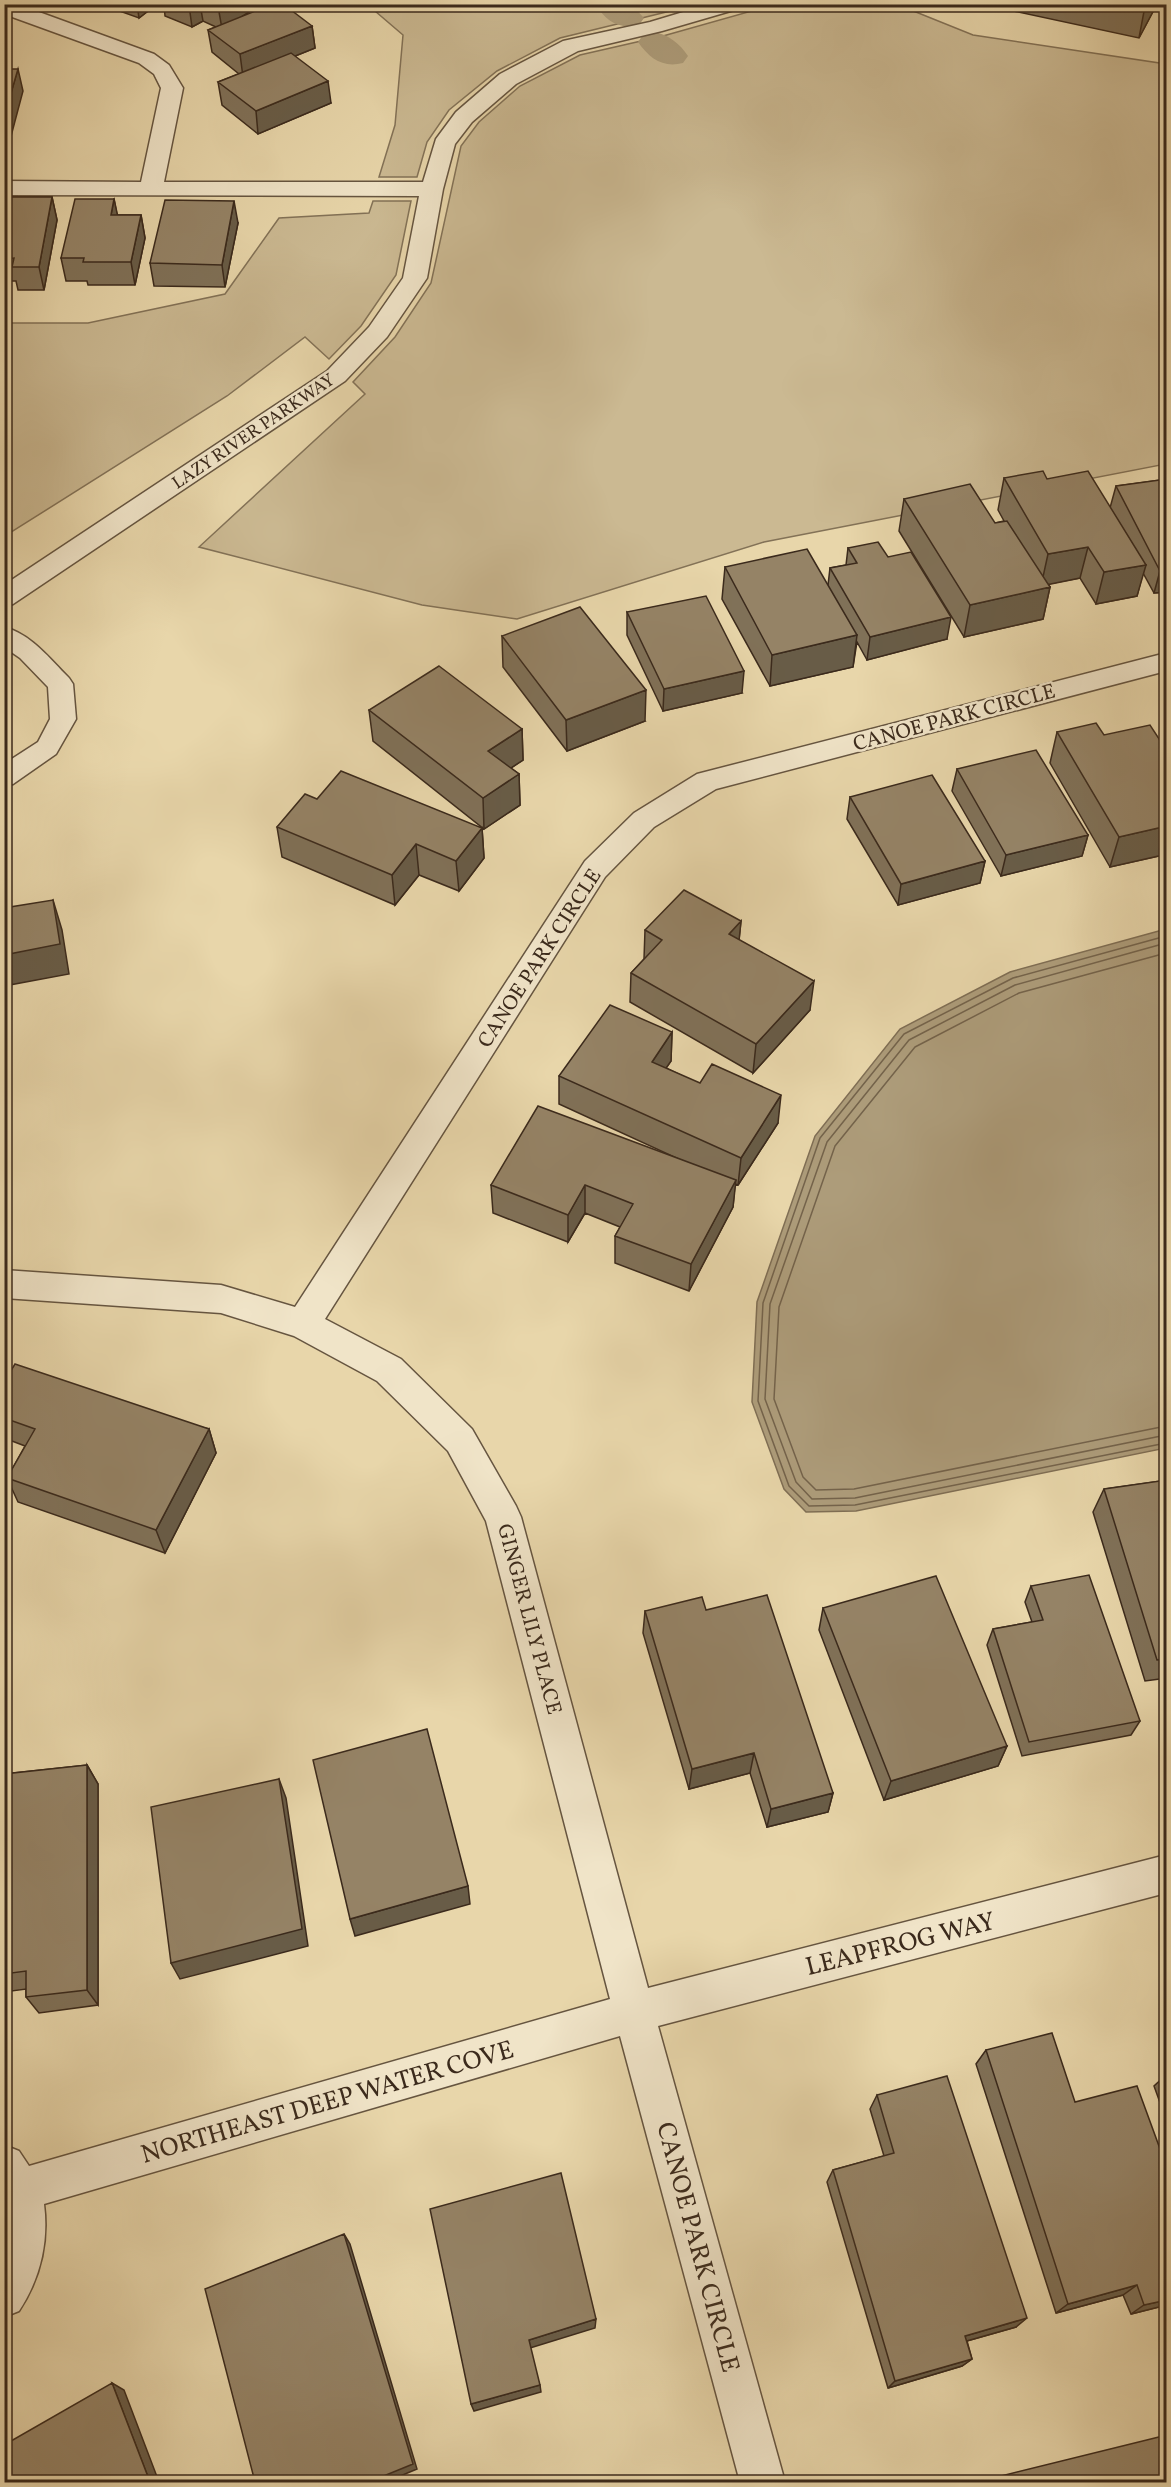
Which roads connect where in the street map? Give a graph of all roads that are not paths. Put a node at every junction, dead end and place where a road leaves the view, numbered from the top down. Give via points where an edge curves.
1 (734, 4) edge
2 (4, 7) edge
3 (4, 188) edge
4 (151, 189) junction
5 (432, 189) junction
6 (4, 598) edge
7 (4, 635) edge
8 (1167, 662) edge
9 (4, 777) edge
10 (4, 1284) edge
11 (303, 1324) junction
12 (1167, 1874) edge
13 (634, 2012) junction
14 (12, 2178) edge
15 (4, 2296) edge
16 (763, 2482) edge

1 - 5 street, LAZY RIVER PARKWAY via 571,46 507,79 464,117 444,144
2 - 4 street via 133,52 167,74 172,88
3 - 4 street
4 - 5 street
5 - 6 street, LAZY RIVER PARKWAY via 414,278 378,332 336,376
7 - 9 lane via 29,652 60,684 63,719 47,748
8 - 11 street, CANOE PARK CIRCLE via 707,781 644,820 595,869
10 - 11 street, GINGER LILY PLACE via 221,1299
11 - 13 street, GINGER LILY PLACE via 389,1370 460,1440 503,1517
12 - 13 street, LEAPFROG WAY
13 - 14 street, NORTHEAST DEEP WATER COVE
13 - 16 street, CANOE PARK CIRCLE
14 - 15 street, NORTHEAST DEEP WATER COVE via 25,2223 21,2259

